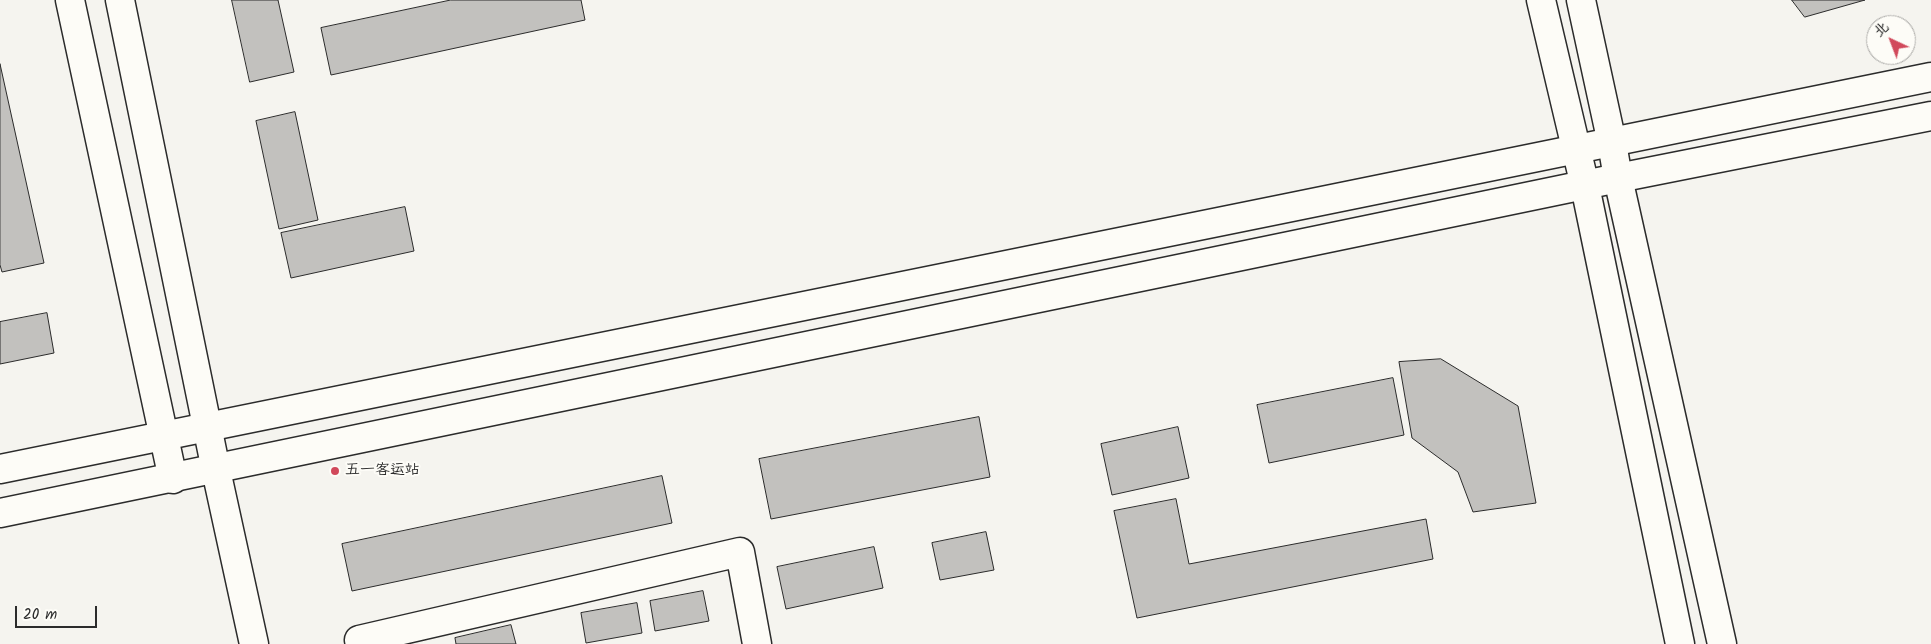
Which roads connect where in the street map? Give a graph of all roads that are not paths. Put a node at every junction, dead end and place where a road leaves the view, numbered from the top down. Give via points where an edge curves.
1 (70, 0) edge
2 (120, 0) edge
3 (1541, 0) edge
4 (1581, 0) edge
5 (1931, 78) edge
6 (1931, 116) edge
7 (1612, 144) junction
8 (1576, 151) junction
9 (1618, 178) junction
10 (1584, 186) junction
11 (207, 425) junction
12 (163, 434) junction
13 (0, 468) edge
14 (216, 470) junction
15 (172, 479) junction
16 (0, 513) edge
17 (254, 644) edge
18 (360, 644) edge
19 (756, 644) edge
20 (1680, 644) edge
21 (1722, 644) edge

1 - 12 main road
2 - 11 main road
3 - 8 main road
4 - 7 main road
5 - 7 main road
6 - 9 main road
7 - 8 main road
7 - 9 main road
8 - 10 main road
8 - 11 main road
9 - 10 main road
9 - 21 main road
10 - 14 main road
10 - 20 main road
11 - 12 main road
11 - 14 main road
12 - 13 main road
12 - 15 main road
14 - 15 main road
14 - 17 main road
15 - 16 main road
18 - 19 main road via 359,640 740,552

